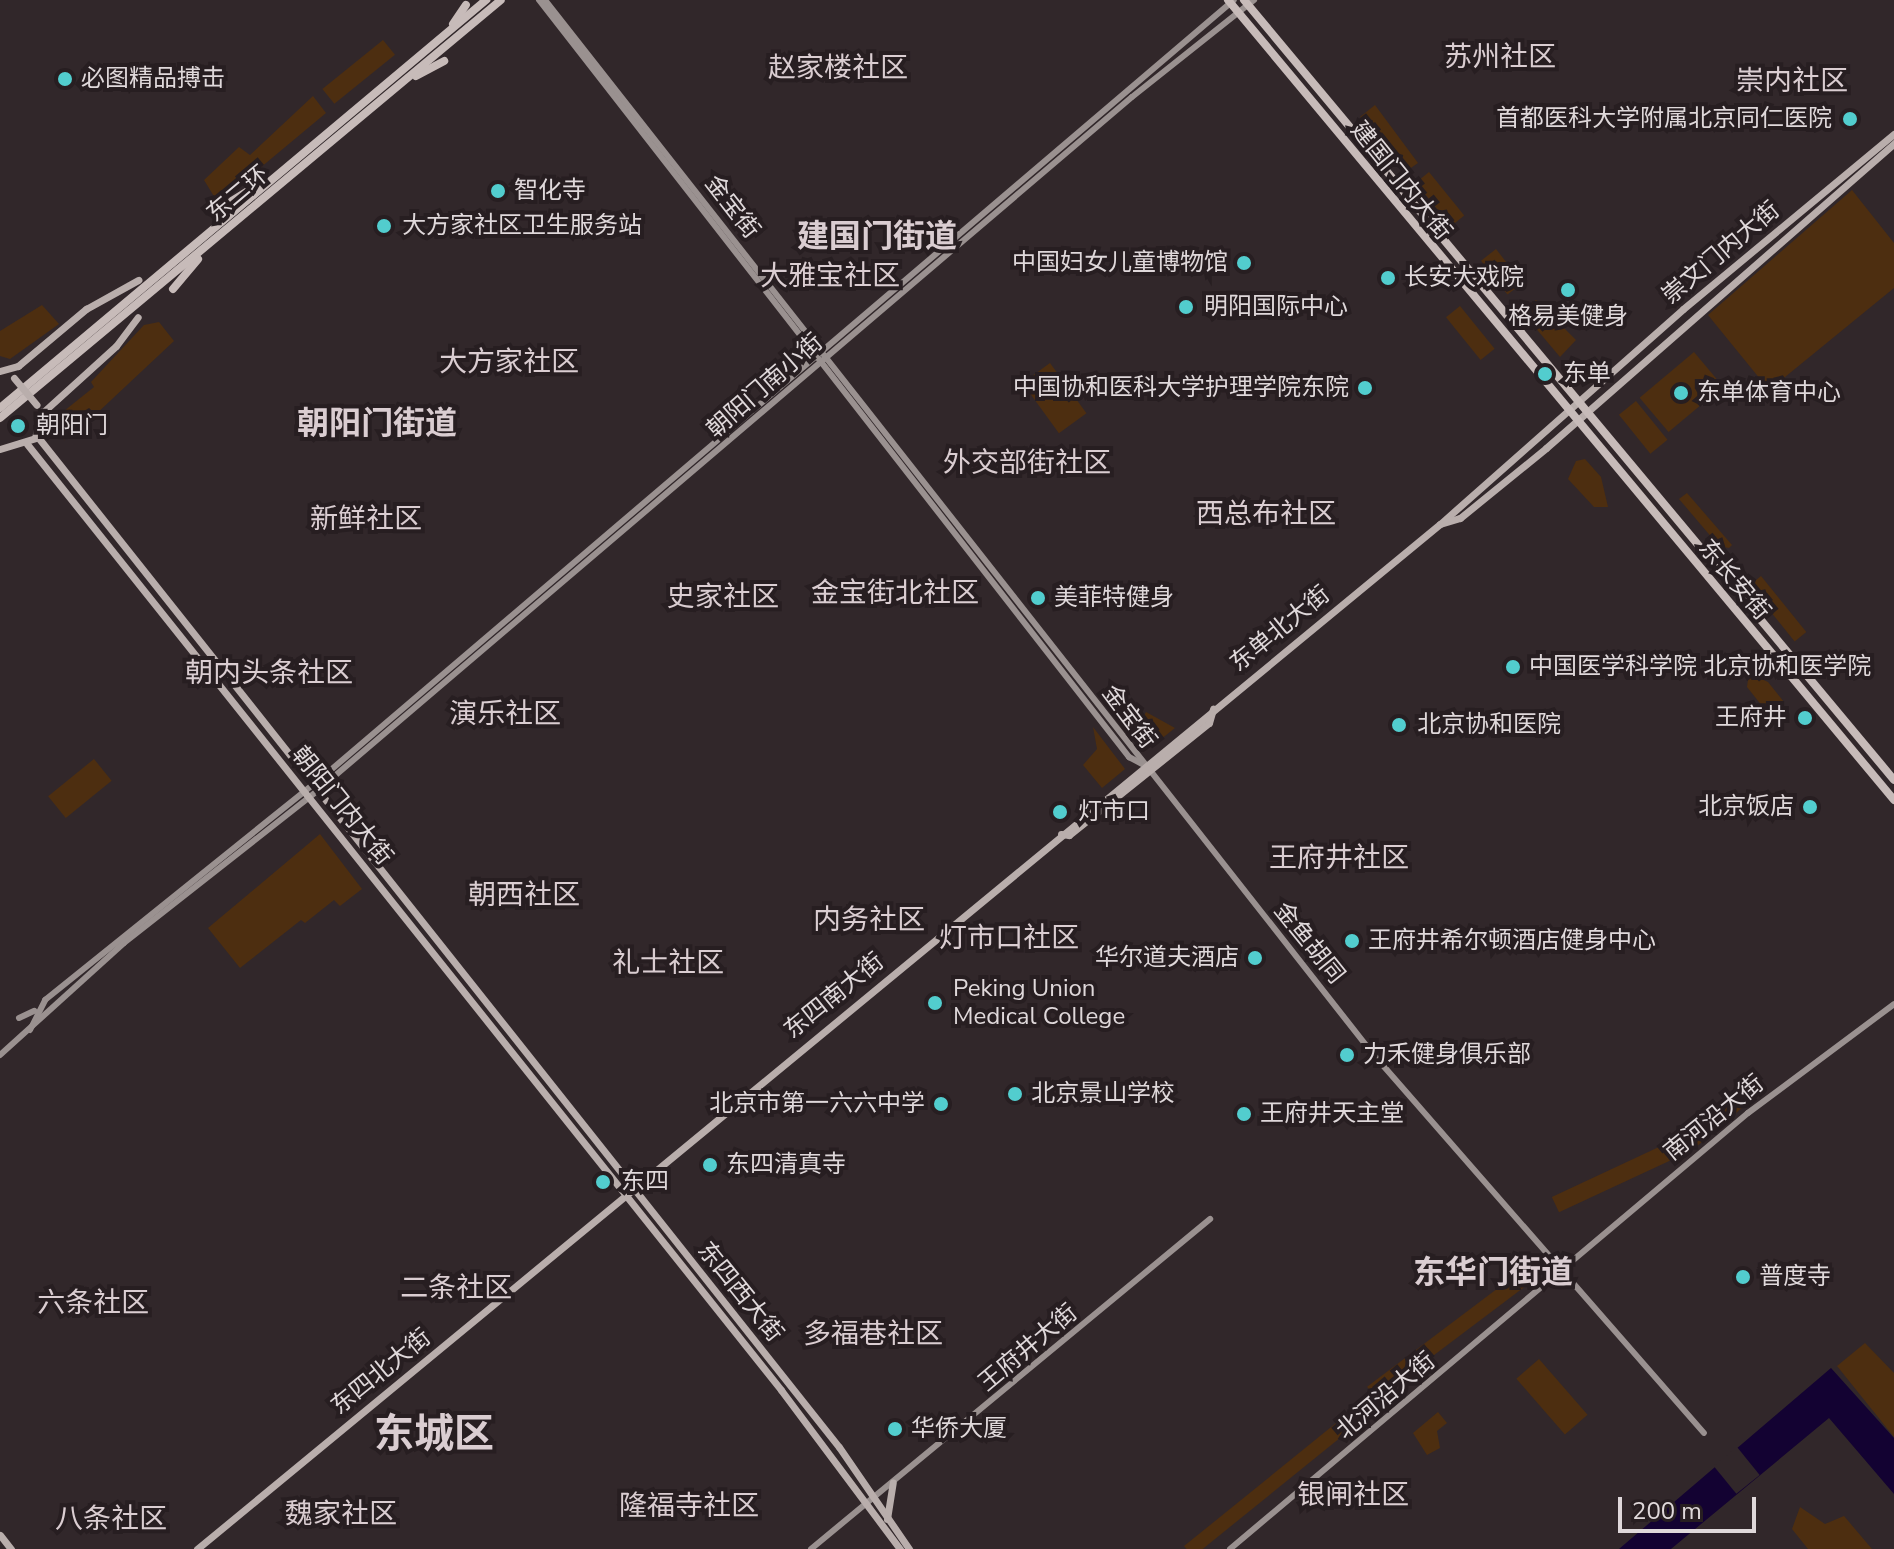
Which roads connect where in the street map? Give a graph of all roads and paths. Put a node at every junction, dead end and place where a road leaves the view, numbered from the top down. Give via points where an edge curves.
1 (486, 0) edge
2 (501, 0) edge
3 (542, 0) edge
4 (1231, 1) edge
5 (1249, 2) edge
6 (466, 5) dead end
7 (1238, 12) junction
8 (447, 33) junction
9 (444, 61) dead end
10 (401, 84) junction
11 (1894, 134) edge
12 (1894, 143) edge
13 (281, 171) junction
14 (232, 201) dead end
15 (212, 243) junction
16 (138, 280) dead end
17 (173, 289) dead end
18 (138, 317) dead end
19 (822, 356) junction
20 (2, 371) edge
21 (1576, 404) junction
22 (0, 408) edge
23 (1565, 412) junction
24 (41, 414) junction
25 (1585, 414) junction
26 (0, 418) edge
27 (1575, 423) junction
28 (37, 436) junction
29 (27, 444) junction
30 (2, 446) edge
31 (1440, 524) junction
32 (1146, 768) junction
33 (1894, 780) edge
34 (314, 788) junction
35 (307, 794) junction
36 (1894, 800) edge
37 (1894, 1004) edge
38 (37, 1009) junction
39 (19, 1018) dead end
40 (29, 1031) junction
41 (0, 1055) edge
42 (628, 1191) junction
43 (1210, 1219) dead end
44 (1565, 1270) junction
45 (1704, 1433) dead end
46 (893, 1482) junction
47 (868, 1501) junction
48 (887, 1519) junction
49 (0, 1535) edge
50 (11, 1549) edge
51 (197, 1549) edge
52 (811, 1549) edge
53 (900, 1549) edge
54 (909, 1549) edge
55 (1230, 1549) edge

1 - 8 highway, 东二环
2 - 10 highway, 东二环
3 - 19 main road, 金宝街
4 - 7 highway, 建国门内大街
4 - 19 main road, 朝阳门南小街
5 - 7 main road, 朝阳门南小街
5 - 21 highway, 建国门内大街
6 - 8 highway
7 - 19 main road, 朝阳门南小街
7 - 23 highway, 建国门内大街
8 - 13 highway, 东二环
9 - 10 highway
10 - 15 highway, 东二环
11 - 21 main road, 崇文门内大街
12 - 25 main road, 崇文门内大街
13 - 14 highway
13 - 22 highway, 东二环
15 - 17 highway
15 - 26 highway, 东二环
16 - 20 main road via 86,309
18 - 24 main road via 116,346
19 - 32 main road, 金宝街 via 1129,757
19 - 34 main road, 朝阳门南小街
20 - 24 main road, bridge via 14,378
21 - 23 main road, 崇文门内大街
21 - 25 highway, 建国门内大街
23 - 27 highway, 建国门内大街
23 - 31 main road, 东单北大街
24 - 28 main road
25 - 27 main road, 崇文门内大街
25 - 33 highway, 东长安街
27 - 31 main road, 东单北大街 via 1460,518
27 - 36 highway, 东长安街
28 - 29 main road
28 - 34 main road, 朝阳门内大街
29 - 30 main road
29 - 35 main road, 朝阳门内大街
31 - 32 main road, 东单北大街
32 - 42 main road, 东四南大街
32 - 44 main road, 金鱼胡同 via 1388,1067
34 - 35 main road, 朝阳门南小街
34 - 42 main road, 朝阳门内大街
35 - 38 main road
35 - 40 main road via 124,943
35 - 42 main road, 朝阳门内大街
37 - 44 main road, 南河沿大街 via 1748,1113
38 - 39 main road
38 - 40 main road
40 - 41 main road
42 - 47 main road, 东四西大街 via 839,1447
42 - 51 main road, 东四北大街
43 - 46 main road, 王府井大街
44 - 45 main road, 金鱼胡同
44 - 55 main road, 北河沿大街
46 - 47 main road, 王府井大街
46 - 48 main road
47 - 48 main road
47 - 52 main road, 王府井大街
47 - 53 main road
48 - 54 main road
49 - 50 main road

